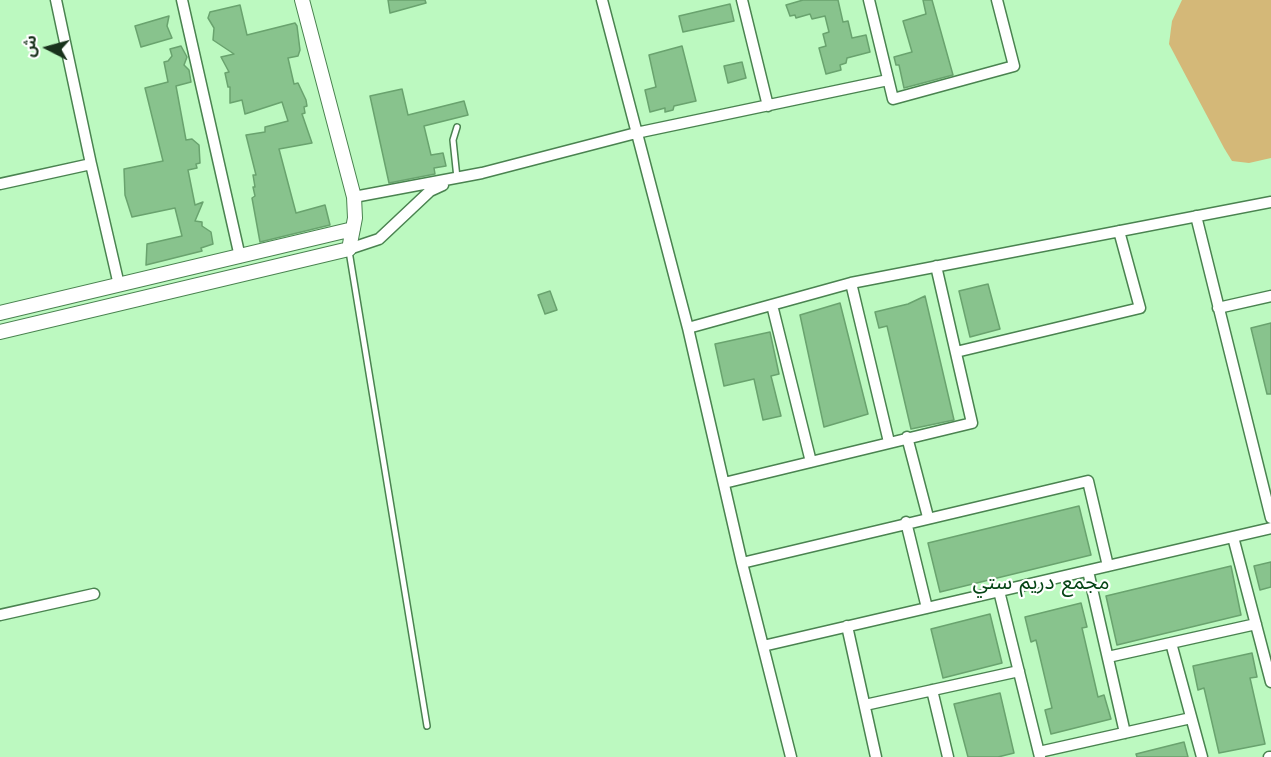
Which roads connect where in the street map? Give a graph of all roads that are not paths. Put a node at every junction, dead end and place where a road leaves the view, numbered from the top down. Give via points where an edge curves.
1 (56, 0) edge
2 (182, 0) edge
3 (302, 0) edge
4 (602, 0) edge
5 (742, 0) edge
6 (869, 0) edge
7 (997, 0) edge
8 (888, 80) junction
9 (768, 106) junction
10 (457, 127) dead end
11 (636, 133) junction
12 (91, 164) junction
13 (457, 178) junction
14 (0, 184) edge
15 (354, 197) junction
16 (1271, 201) edge
17 (1196, 216) junction
18 (353, 229) junction
19 (1119, 231) junction
20 (349, 249) junction
21 (240, 257) junction
22 (936, 266) junction
23 (851, 284) junction
24 (118, 285) junction
25 (1271, 296) edge
26 (772, 305) junction
27 (1218, 308) junction
28 (0, 313) edge
29 (688, 328) junction
30 (0, 332) edge
31 (956, 352) junction
32 (907, 437) junction
33 (890, 442) junction
34 (811, 462) junction
35 (724, 483) junction
36 (928, 518) junction
37 (1271, 518) edge
38 (906, 522) junction
39 (1271, 528) edge
40 (1233, 537) junction
41 (742, 563) junction
42 (1108, 566) junction
43 (1088, 570) junction
44 (999, 591) junction
45 (94, 594) dead end
46 (927, 608) junction
47 (0, 615) edge
48 (1256, 624) junction
49 (847, 626) junction
50 (1171, 643) junction
51 (763, 646) junction
52 (1108, 657) junction
53 (1019, 671) junction
54 (1271, 682) edge
55 (932, 690) junction
56 (865, 705) junction
57 (1191, 717) junction
58 (427, 726) dead end
59 (1125, 733) junction
60 (1040, 755) edge
61 (791, 757) edge
62 (876, 757) edge
63 (948, 757) edge
64 (1202, 757) edge

1 - 12 street
2 - 21 street
3 - 15 street
4 - 11 street
5 - 9 street
6 - 8 street
7 - 8 street via 1014,66 892,99
8 - 9 street
9 - 11 street
10 - 13 lane via 453,140
11 - 13 street
11 - 29 street
12 - 14 street
12 - 24 street
13 - 15 street
13 - 20 street via 430,191 379,239
15 - 18 street
16 - 17 street
17 - 19 street
17 - 27 street
18 - 20 street
18 - 21 street
19 - 22 street
19 - 31 street via 1140,308
20 - 30 street
20 - 58 lane
21 - 24 street
22 - 23 street
22 - 31 street
23 - 26 street
23 - 33 street
24 - 28 street
25 - 27 street
26 - 29 street
26 - 34 street
27 - 37 street
29 - 35 street
31 - 32 street via 972,423
32 - 33 street
32 - 36 street
33 - 34 street
34 - 35 street
35 - 41 street
36 - 38 street
36 - 42 street via 1088,481
38 - 41 street
38 - 46 street
39 - 40 street
40 - 42 street
40 - 48 street
41 - 51 street
42 - 43 street
43 - 44 street
43 - 52 street
44 - 46 street
44 - 53 street
45 - 47 street
46 - 49 street
48 - 50 street
48 - 54 street
49 - 51 street
49 - 56 street
50 - 52 street
50 - 57 street
51 - 61 street
52 - 59 street
53 - 55 street
53 - 60 street
55 - 56 street
55 - 63 street
56 - 62 street
57 - 59 street
57 - 64 street
59 - 60 street

